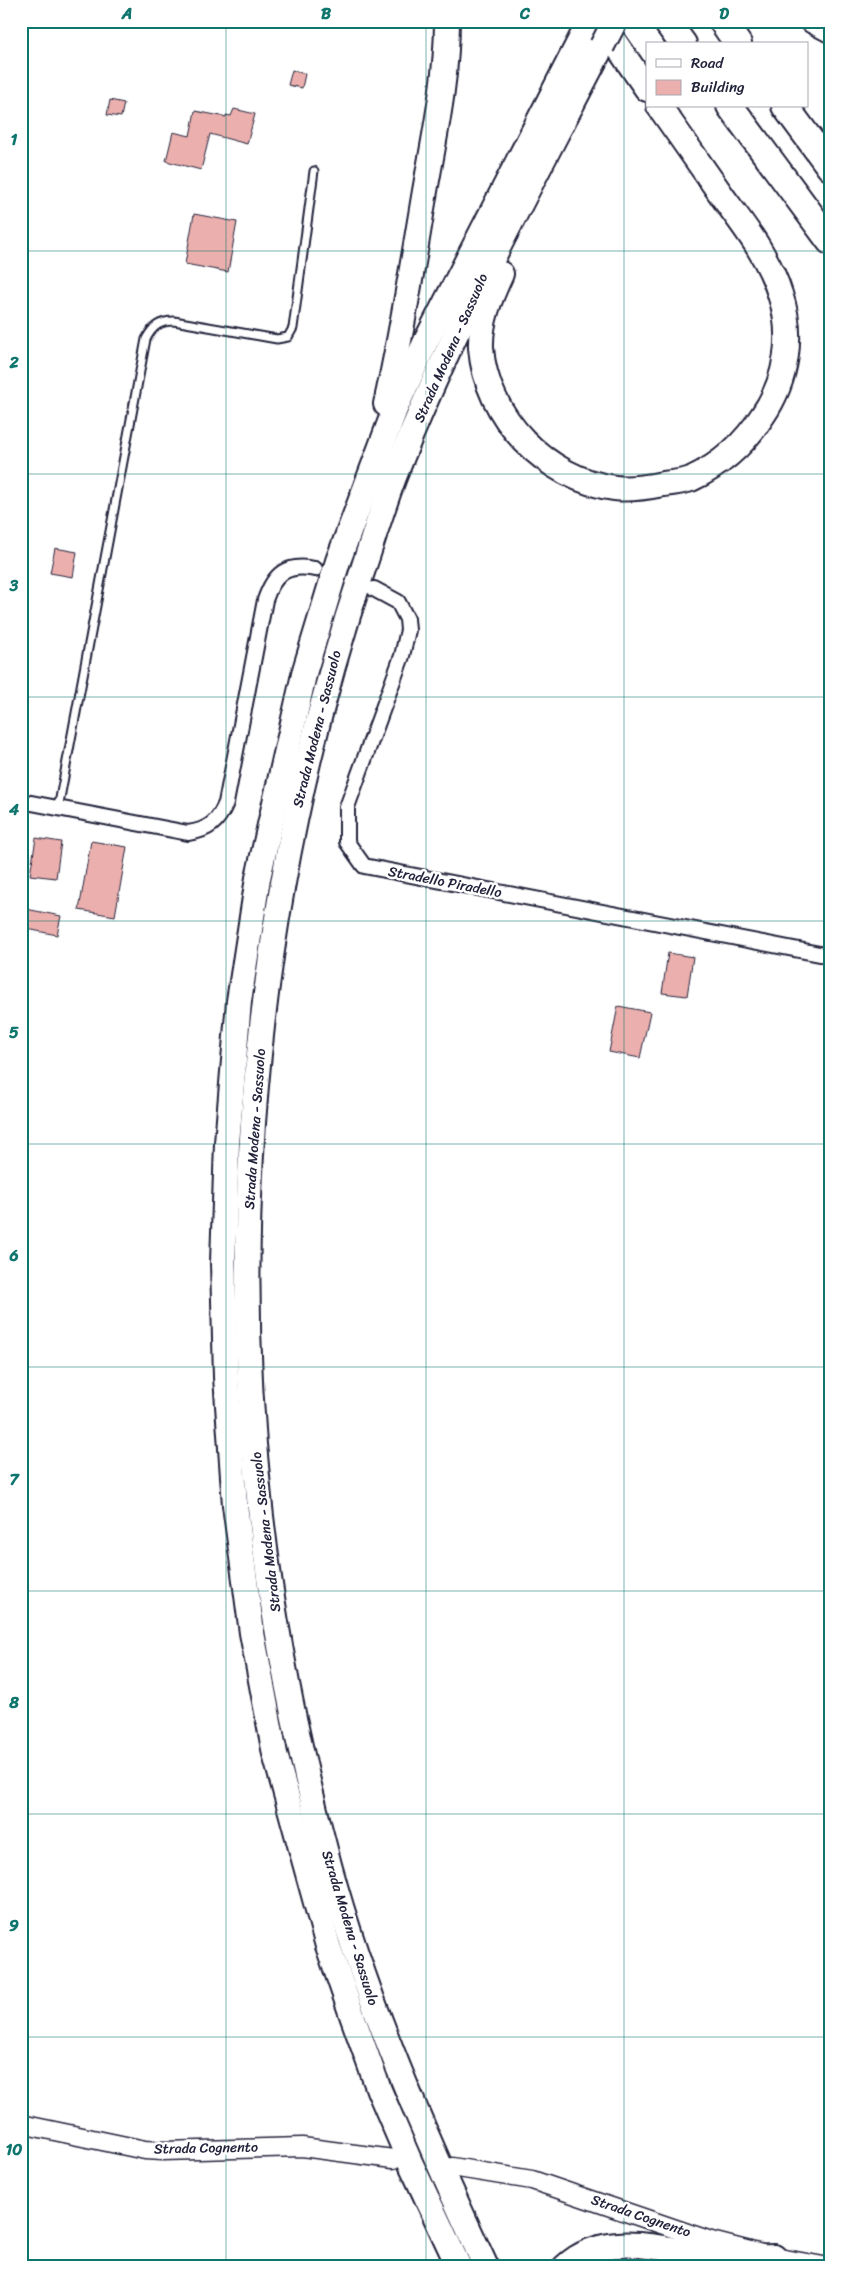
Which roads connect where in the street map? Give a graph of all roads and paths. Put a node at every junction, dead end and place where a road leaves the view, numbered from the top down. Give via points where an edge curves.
1 (447, 21) edge
2 (590, 21) edge
3 (600, 21) edge
4 (615, 21) edge
5 (666, 21) edge
6 (722, 21) edge
7 (813, 21) edge
8 (830, 30) edge
9 (682, 42) edge
10 (737, 42) edge
11 (646, 88) edge
12 (660, 108) edge
13 (731, 108) edge
14 (786, 108) edge
15 (830, 167) edge
16 (314, 171) dead end
17 (515, 214) junction
18 (830, 241) edge
19 (368, 478) junction
20 (315, 569) dead end
21 (374, 589) dead end
22 (21, 801) edge
23 (58, 808) junction
24 (830, 956) edge
25 (21, 2124) edge
26 (393, 2159) dead end
27 (452, 2167) dead end
28 (774, 2256) junction
29 (459, 2267) edge
30 (486, 2267) edge
31 (565, 2267) edge
32 (829, 2267) edge

1 - 19 highway via 442,84 411,279 392,380
2 - 19 highway, Strada Modena - Sassuolo via 426,341
3 - 11 highway
4 - 17 highway, Strada Modena - Sassuolo, bridge
5 - 9 highway
6 - 10 highway
7 - 8 highway
12 - 17 highway via 766,257 781,296 787,331 784,373 751,434 726,457 690,479 648,487 614,488 578,478 541,458 511,426 490,387 481,349 485,313 504,266
13 - 18 highway
14 - 15 highway
16 - 23 lane via 293,328 288,336 276,339 164,321 146,339
17 - 30 highway, Strada Modena - Sassuolo via 444,357 393,481 342,631 302,784 279,901 263,1018 248,1256 250,1377 259,1498 275,1616 300,1743 330,1868 375,2009 429,2146
19 - 29 highway, Strada Modena - Sassuolo via 338,560 305,670 258,878 240,1001 227,1143 223,1262 226,1377 234,1505 252,1632 275,1754 328,1946 379,2090
20 - 23 street via 305,567 285,571 269,588 226,803 211,826 188,833
21 - 24 street, Stradello Piradello via 398,602 407,619 408,630 402,656 347,806 347,842 364,866
22 - 23 street
25 - 26 street, Strada Cognento via 154,2150 302,2147
27 - 28 street, Strada Cognento via 532,2180 711,2241
28 - 31 highway via 736,2259 623,2244 600,2246 581,2253
28 - 32 street, Strada Cognento

